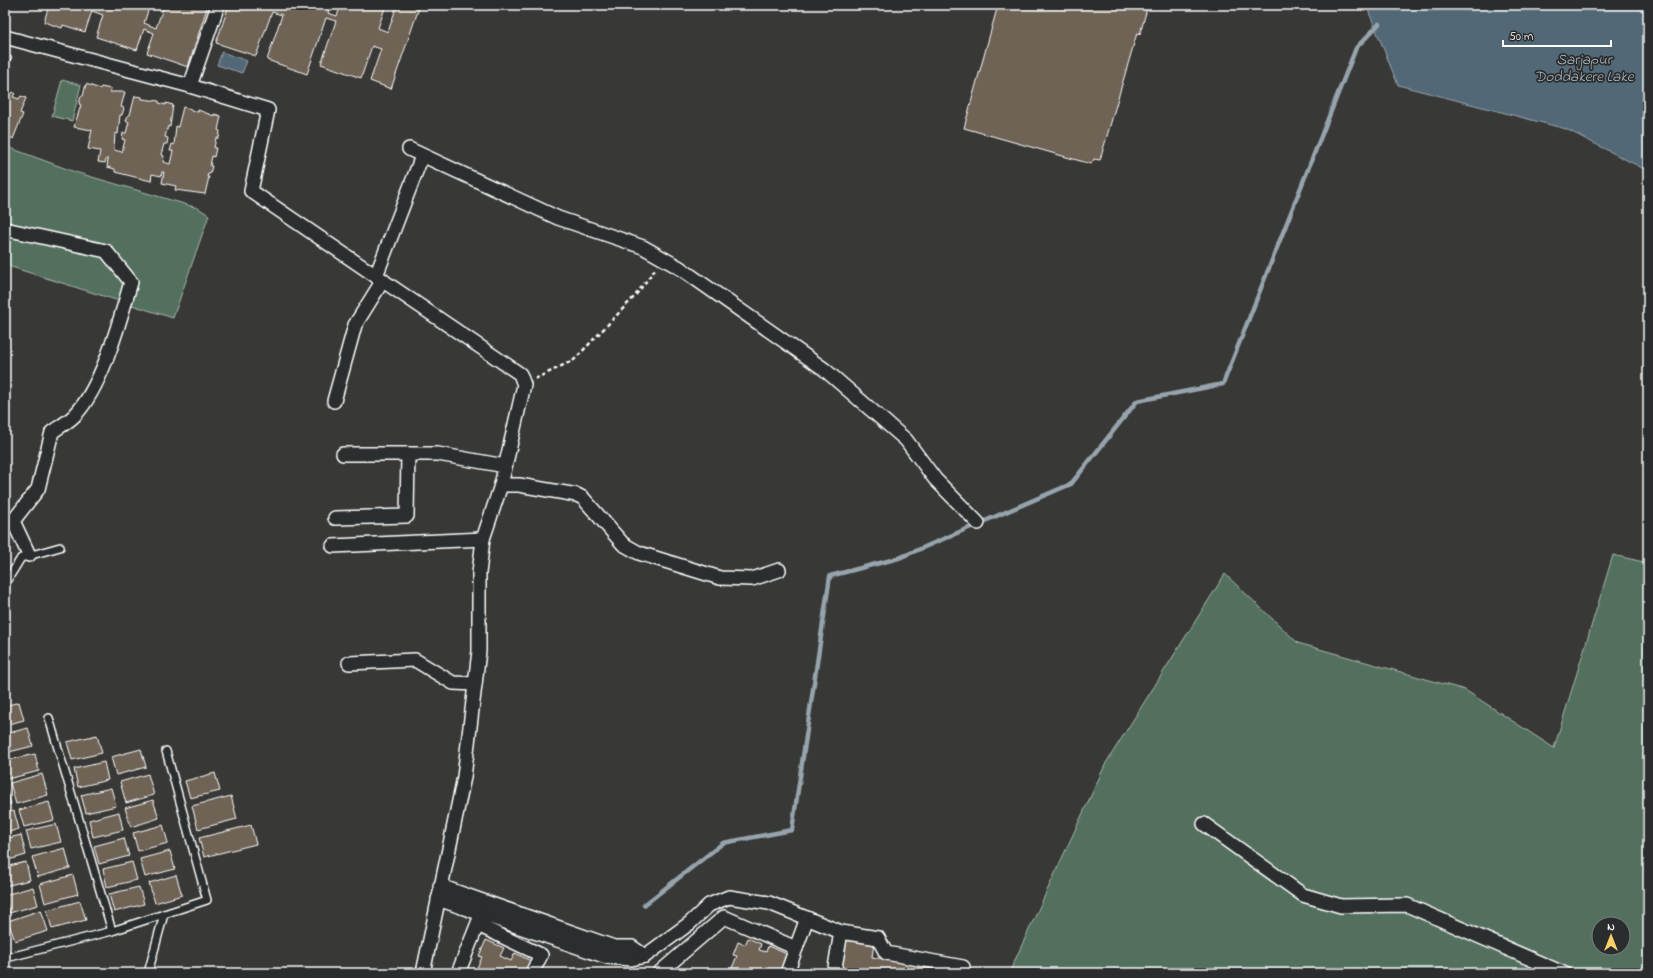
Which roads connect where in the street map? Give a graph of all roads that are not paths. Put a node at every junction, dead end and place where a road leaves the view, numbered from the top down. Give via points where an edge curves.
1 (218, 5) edge
2 (5, 37) edge
3 (190, 86) junction
4 (408, 150) dead end
5 (422, 156) junction
6 (5, 229) edge
7 (380, 278) junction
8 (334, 401) dead end
9 (343, 454) dead end
10 (408, 454) junction
11 (505, 466) junction
12 (501, 484) junction
13 (335, 518) dead end
14 (9, 521) edge
15 (978, 523) dead end
16 (483, 539) junction
17 (333, 546) dead end
18 (60, 547) dead end
19 (29, 555) junction
20 (779, 570) dead end
21 (5, 584) edge
22 (349, 663) dead end
23 (475, 684) junction
24 (49, 718) dead end
25 (166, 751) dead end
26 (1204, 824) dead end
27 (440, 886) junction
28 (438, 899) junction
29 (164, 914) junction
30 (807, 918) junction
31 (480, 920) junction
32 (112, 931) junction
33 (841, 932) junction
34 (796, 948) junction
35 (645, 956) junction
36 (5, 957) edge
37 (148, 973) edge
38 (422, 973) edge
39 (458, 973) edge
40 (532, 973) edge
41 (659, 973) edge
42 (787, 973) edge
43 (834, 973) edge
44 (962, 973) edge
45 (1563, 973) edge

1 - 3 street
2 - 3 street
3 - 7 street via 268,110 251,191
4 - 5 street
5 - 7 street
5 - 15 street via 558,218 642,248 680,268 824,369 906,440 935,479
6 - 14 street via 106,251 131,282 118,329 92,393 74,416 52,432 38,489
7 - 8 street via 355,325
7 - 11 street via 520,374 524,385
9 - 10 street
10 - 11 street via 438,454
10 - 13 street via 407,516
11 - 12 street
12 - 16 street
12 - 20 street via 583,498 623,544 638,553 720,578 752,579
14 - 19 street
16 - 17 street
16 - 23 street via 479,572 479,651
18 - 19 lane
19 - 21 lane via 20,560
22 - 23 street via 415,660 453,683
23 - 27 street via 464,777
24 - 32 lane
25 - 29 lane via 207,900
26 - 45 street via 1303,895 1341,906 1407,905
27 - 28 street
27 - 35 street via 614,947 632,947
28 - 31 street
28 - 38 street
29 - 32 lane
29 - 37 lane
30 - 33 street
30 - 34 street
30 - 35 street via 769,903 729,897 709,905 690,923
31 - 35 street via 607,957 631,959
31 - 39 street
31 - 40 street via 541,955
32 - 36 lane
33 - 43 street
33 - 44 street via 878,938 886,953 963,967
34 - 41 street via 724,917
34 - 42 street

